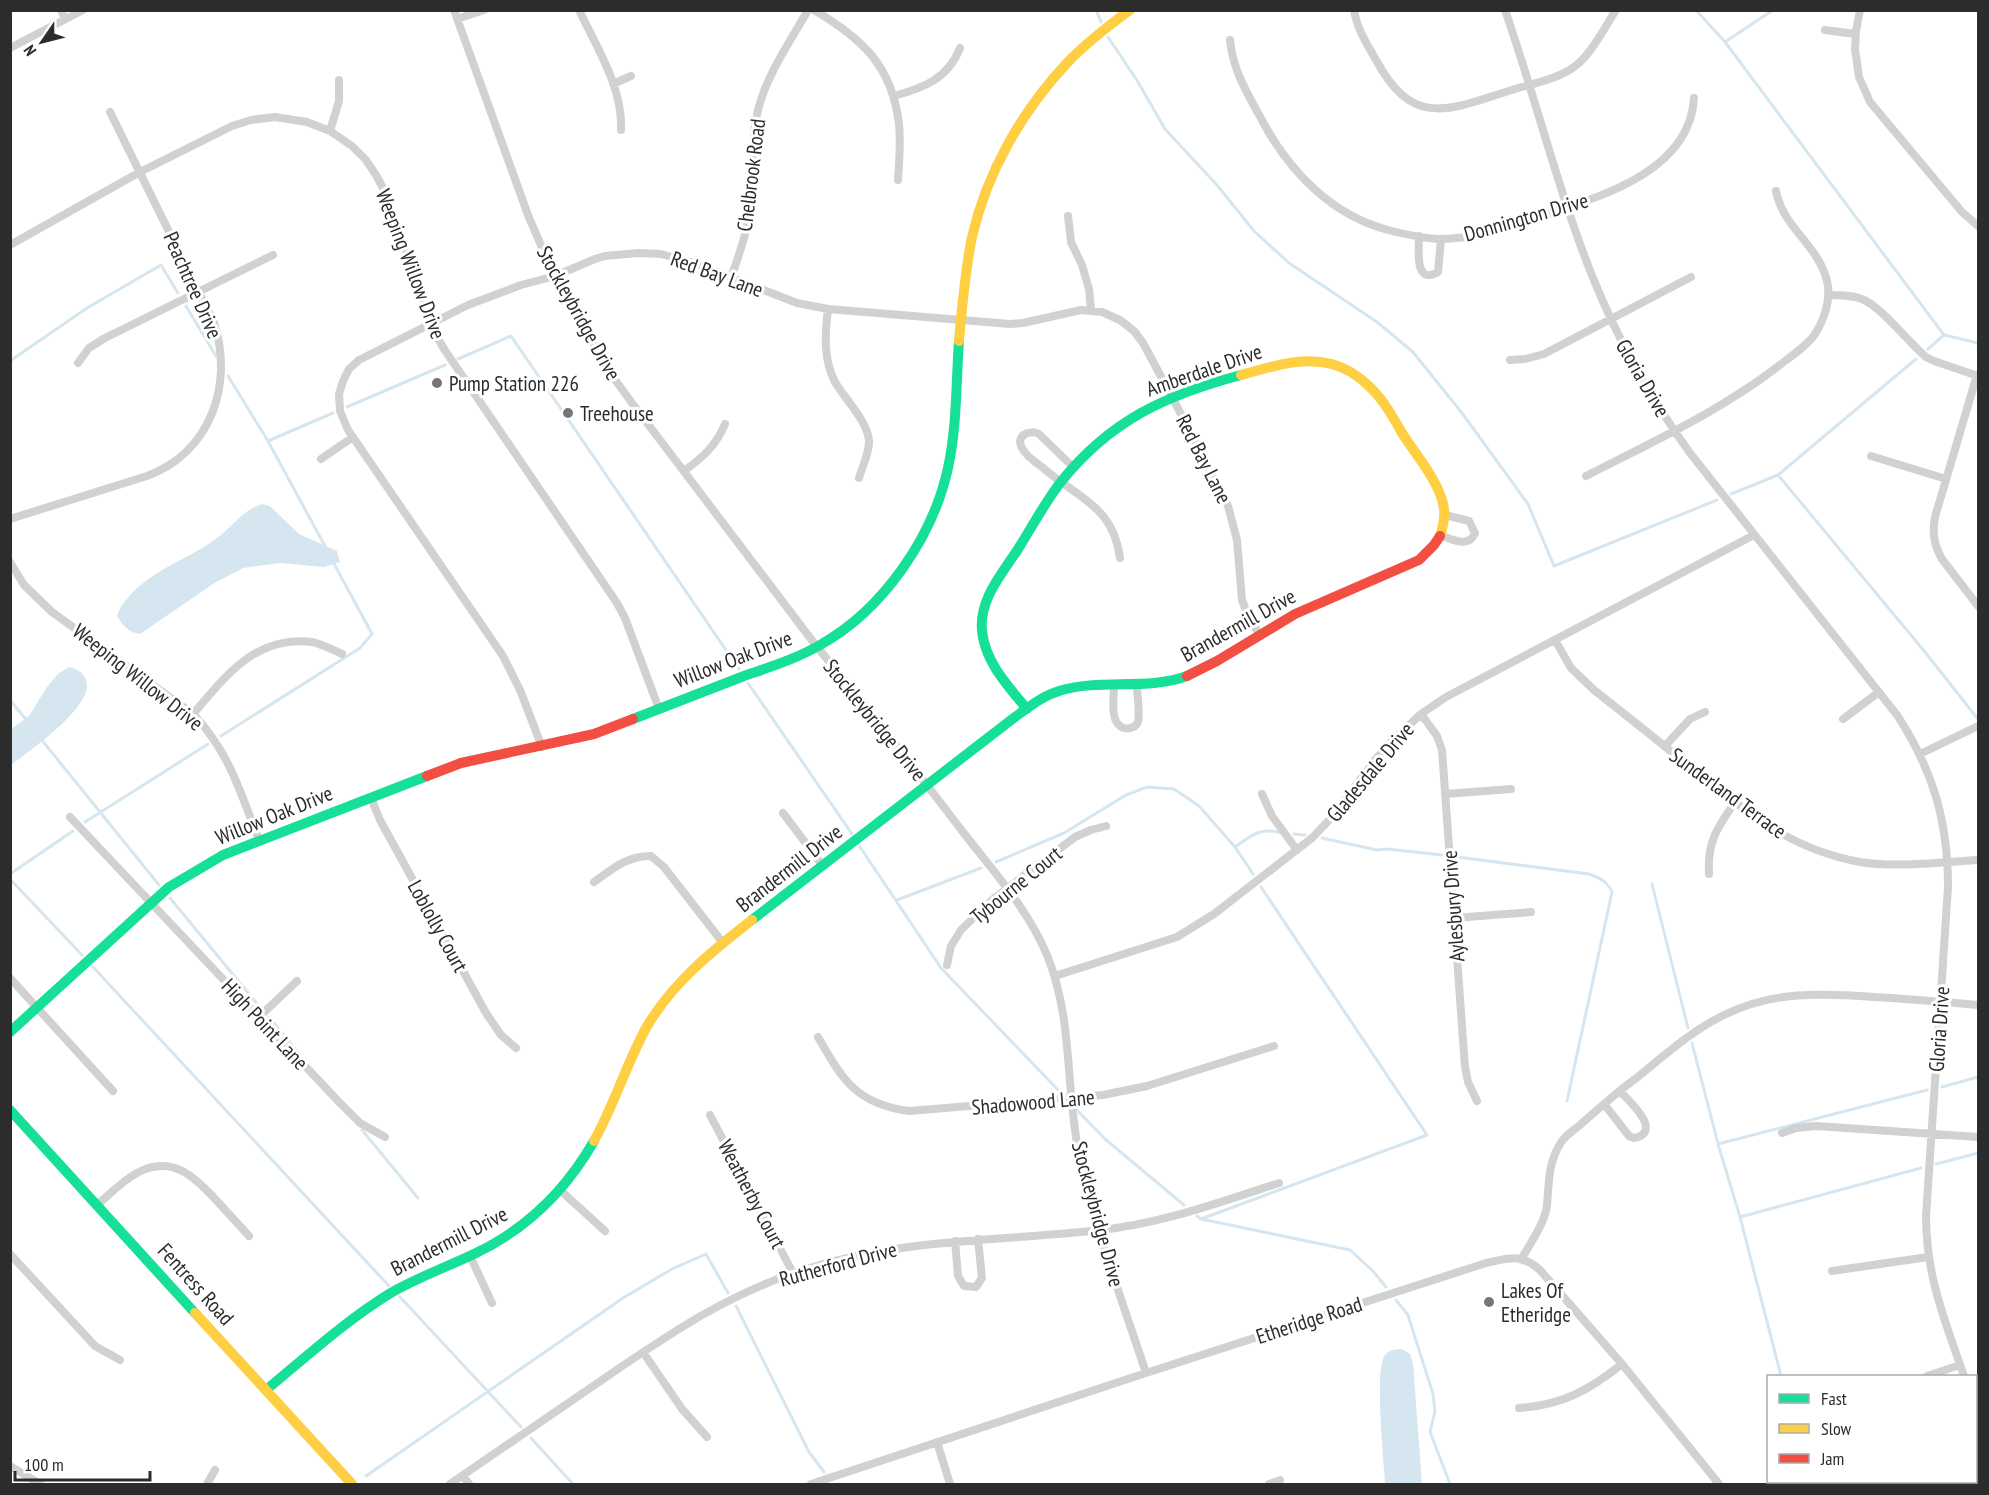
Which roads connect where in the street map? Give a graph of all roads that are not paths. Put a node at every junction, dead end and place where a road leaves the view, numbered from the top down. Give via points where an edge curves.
1 (61, 10) edge
2 (83, 10) edge
3 (454, 10) edge
4 (484, 10) edge
5 (579, 10) edge
6 (808, 10) edge
7 (814, 10) edge
8 (1130, 10) edge
9 (1354, 10) edge
10 (1505, 10) edge
11 (1616, 10) edge
12 (1860, 10) edge
13 (65, 19) junction
14 (457, 19) junction
15 (1825, 30) dead end
16 (1855, 34) junction
17 (1230, 40) dead end
18 (10, 48) edge
19 (960, 48) dead end
20 (631, 76) dead end
21 (339, 80) dead end
22 (613, 84) junction
23 (1529, 85) junction
24 (894, 96) junction
25 (1694, 98) dead end
26 (110, 112) dead end
27 (621, 130) dead end
28 (330, 131) junction
29 (140, 172) junction
30 (898, 180) dead end
31 (1776, 191) dead end
32 (1568, 207) junction
33 (1068, 216) dead end
34 (1978, 226) edge
35 (1419, 236) junction
36 (1441, 239) junction
37 (10, 245) edge
38 (273, 255) dead end
39 (555, 276) junction
40 (1691, 277) dead end
41 (731, 278) junction
42 (199, 291) junction
43 (1828, 295) junction
44 (828, 309) junction
45 (1091, 310) junction
46 (1611, 319) junction
47 (961, 320) junction
48 (432, 322) junction
49 (1510, 360) dead end
50 (78, 363) dead end
51 (1978, 375) edge
52 (1173, 397) junction
53 (725, 424) dead end
54 (1673, 431) junction
55 (353, 437) junction
56 (1870, 456) dead end
57 (321, 459) dead end
58 (1074, 468) junction
59 (684, 471) junction
60 (1586, 476) dead end
61 (859, 478) dead end
62 (1946, 479) junction
63 (1061, 484) junction
64 (10, 519) edge
65 (1444, 526) joint
66 (1754, 535) junction
67 (1120, 558) dead end
68 (10, 562) edge
69 (1978, 606) edge
70 (1259, 634) junction
71 (1555, 640) junction
72 (817, 647) junction
73 (342, 654) dead end
74 (1114, 686) junction
75 (1137, 686) junction
76 (1879, 692) junction
77 (660, 709) junction
78 (1027, 709) junction
79 (1705, 712) dead end
80 (193, 714) junction
81 (1421, 714) junction
82 (1843, 719) dead end
83 (1978, 726) edge
84 (1665, 746) junction
85 (542, 747) junction
86 (1920, 754) junction
87 (927, 785) junction
88 (1511, 789) dead end
89 (1262, 794) dead end
90 (1445, 794) junction
91 (371, 798) junction
92 (1735, 802) junction
93 (783, 813) dead end
94 (70, 817) dead end
95 (1106, 826) dead end
96 (259, 840) junction
97 (1297, 850) junction
98 (1978, 860) edge
99 (1948, 862) junction
100 (823, 866) junction
101 (1709, 874) dead end
102 (594, 882) dead end
103 (1008, 890) junction
104 (151, 903) junction
105 (1531, 912) dead end
106 (1454, 918) junction
107 (723, 943) junction
108 (947, 965) dead end
109 (1054, 976) junction
110 (10, 978) edge
111 (297, 981) dead end
112 (1941, 1002) junction
113 (1978, 1005) edge
114 (37, 1008) junction
115 (259, 1017) junction
116 (10, 1032) edge
117 (818, 1036) dead end
118 (1274, 1046) dead end
119 (516, 1048) dead end
120 (113, 1091) dead end
121 (1620, 1091) junction
122 (1072, 1099) junction
123 (1477, 1101) dead end
124 (1604, 1104) junction
125 (10, 1110) edge
126 (710, 1115) dead end
127 (1782, 1133) dead end
128 (1931, 1134) junction
129 (385, 1137) dead end
130 (1978, 1137) edge
131 (1279, 1183) dead end
132 (560, 1190) junction
133 (97, 1205) junction
134 (1099, 1230) junction
135 (605, 1231) dead end
136 (249, 1236) dead end
137 (978, 1239) junction
138 (956, 1241) junction
139 (10, 1254) edge
140 (470, 1256) junction
141 (1928, 1257) junction
142 (1522, 1258) junction
143 (1832, 1271) dead end
144 (793, 1273) junction
145 (492, 1303) dead end
146 (643, 1352) junction
147 (120, 1360) dead end
148 (1622, 1365) junction
149 (1960, 1365) junction
150 (1146, 1373) junction
151 (1932, 1375) edge
152 (1963, 1375) edge
153 (266, 1390) junction
154 (1519, 1408) dead end
155 (707, 1437) dead end
156 (937, 1442) junction
157 (10, 1466) edge
158 (215, 1470) dead end
159 (463, 1476) junction
160 (1280, 1480) dead end
161 (1715, 1483) edge
162 (40, 1485) edge
163 (207, 1485) edge
164 (352, 1485) edge
165 (450, 1485) edge
166 (469, 1485) edge
167 (811, 1485) edge
168 (950, 1485) edge
169 (1269, 1485) edge

1 - 13 street
2 - 13 street
3 - 14 street, Stockleybridge Drive
4 - 14 street
5 - 22 street
6 - 41 street, Chelbrook Road via 773,73 759,109 749,216
7 - 24 street via 864,46
8 - 47 street, Willow Oak Drive via 1070,61 1016,130 991,180 976,223
9 - 23 street via 1356,23 1386,79 1412,102 1449,109
10 - 23 street, Gloria Drive
11 - 23 street via 1580,62 1561,75
12 - 16 street
13 - 18 street
14 - 39 street, Stockleybridge Drive via 528,215
15 - 16 street
16 - 34 street via 1859,76 1870,102
17 - 35 street, Donnington Drive via 1235,69 1249,96 1285,159 1309,185 1363,221
19 - 24 street via 953,64 935,81
20 - 22 street
21 - 28 street via 339,100
22 - 27 street via 622,115
23 - 32 street, Gloria Drive
24 - 30 street via 899,126
25 - 32 street, Donnington Drive via 1693,115 1683,135 1656,164 1621,187
26 - 29 street, Peachtree Drive
28 - 29 street, Weeping Willow Drive via 290,118 251,120
28 - 48 street, Weeping Willow Drive via 362,156 380,182
29 - 37 street, Weeping Willow Drive
29 - 42 street, Peachtree Drive
31 - 43 street via 1786,218 1820,260
32 - 36 street, Donnington Drive via 1488,233
32 - 46 street, Gloria Drive
33 - 45 street via 1071,242 1082,265
35 - 36 street, Donnington Drive
35 - 36 street via 1419,264 1427,274 1438,272
38 - 42 street
39 - 41 street, Red Bay Lane via 595,259 638,253 661,254
39 - 48 street, Red Bay Lane via 500,292
39 - 59 street, Stockleybridge Drive via 616,381
40 - 46 street
41 - 44 street, Red Bay Lane via 797,303
42 - 50 street via 97,343
42 - 64 street, Peachtree Drive via 219,339 222,372 213,411 194,443 152,474
43 - 51 street via 1850,296 1874,306 1926,357
43 - 54 street via 1826,313 1806,344 1728,402
44 - 47 street, Red Bay Lane
44 - 61 street via 825,344 831,371 866,428 869,441
45 - 47 street, Red Bay Lane via 1023,323
45 - 52 street, Red Bay Lane via 1120,320 1134,331
46 - 49 street via 1538,356
46 - 54 street, Gloria Drive
47 - 72 street, Willow Oak Drive via 951,446 931,520 885,591 857,618
48 - 55 street, Red Bay Lane via 378,349 349,369 339,400 343,420
48 - 77 street, Weeping Willow Drive via 452,363 617,603
51 - 62 street
52 - 58 street, Amberdale Drive via 1117,429
52 - 65 street, Amberdale Drive via 1289,361 1309,360 1343,368 1366,382 1382,400 1437,488 1444,504
52 - 70 street, Red Bay Lane via 1228,506 1237,540 1242,600
53 - 59 street via 714,446
54 - 60 street
54 - 66 street, Gloria Drive
55 - 57 street
55 - 85 street, Red Bay Lane via 503,656
56 - 62 street
58 - 63 street, Amberdale Drive
58 - 63 street via 1039,434 1022,435 1019,442 1025,454
59 - 72 street, Stockleybridge Drive
62 - 69 street via 1933,527 1934,542 1942,559
63 - 67 street via 1101,512 1115,536
63 - 78 street, Amberdale Drive via 999,579 982,616 989,659
65 - 70 street, Brandermill Drive via 1429,553 1419,560 1302,610
66 - 71 street, Gladesdale Drive
66 - 76 street, Gloria Drive
68 - 80 street, Weeping Willow Drive via 24,585 52,612
70 - 75 street, Brandermill Drive via 1192,674
71 - 81 street, Gladesdale Drive
71 - 84 street, Sunderland Terrace via 1576,674
72 - 77 street, Willow Oak Drive
72 - 87 street, Stockleybridge Drive
73 - 80 street via 313,642 260,650 236,666
74 - 75 street, Brandermill Drive
74 - 75 street via 1114,717 1122,728 1130,729 1138,718
74 - 78 street, Brandermill Drive via 1061,691
76 - 82 street
76 - 86 street, Gloria Drive
77 - 85 street, Willow Oak Drive via 594,734
78 - 87 street, Brandermill Drive
79 - 84 street via 1690,719
80 - 96 street, Weeping Willow Drive via 228,762
81 - 90 street, Aylesbury Drive via 1442,750
81 - 97 street, Gladesdale Drive via 1380,753 1322,828
83 - 86 street
84 - 92 street, Sunderland Terrace
85 - 91 street, Willow Oak Drive via 461,763
86 - 99 street, Gloria Drive via 1936,794
87 - 100 street, Brandermill Drive
87 - 103 street, Stockleybridge Drive
88 - 90 street
89 - 97 street via 1272,816
90 - 106 street, Aylesbury Drive
91 - 96 street, Willow Oak Drive
91 - 119 street, Loblolly Court via 486,1013
92 - 99 street, Sunderland Terrace via 1790,839 1831,855 1874,863
92 - 101 street via 1715,833
93 - 100 street
94 - 104 street, High Point Lane
95 - 103 street, Tybourne Court via 1075,837
96 - 104 street, Willow Oak Drive via 202,866
97 - 109 street, Gladesdale Drive via 1214,914 1177,937
98 - 99 street, Sunderland Terrace
99 - 112 street, Gloria Drive
100 - 107 street, Brandermill Drive
102 - 107 street via 620,863 651,856 664,867
103 - 108 street, Tybourne Court via 961,930 951,946
103 - 109 street, Stockleybridge Drive via 1039,939
104 - 114 street, Willow Oak Drive
104 - 115 street, High Point Lane
105 - 106 street
106 - 123 street, Aylesbury Drive via 1465,1067
107 - 132 street, Brandermill Drive via 667,997 639,1042 591,1149
109 - 122 street, Stockleybridge Drive via 1064,1009
110 - 114 street
111 - 115 street
112 - 113 street
112 - 121 street via 1826,993 1765,1000 1701,1028
112 - 128 street, Gloria Drive
114 - 116 street, Willow Oak Drive
114 - 120 street
115 - 129 street, High Point Lane via 360,1123
117 - 122 street, Shadowood Lane via 845,1081 884,1107 923,1111
118 - 122 street, Shadowood Lane via 1147,1086
121 - 124 street
121 - 124 street via 1646,1122 1643,1135 1629,1136
122 - 134 street, Stockleybridge Drive via 1082,1169
124 - 142 street via 1562,1141 1553,1157 1544,1217
125 - 133 street, Fentress Road
126 - 144 street, Weatherby Court
127 - 128 street via 1816,1126
128 - 130 street
128 - 141 street, Gloria Drive
131 - 134 street, Rutherford Drive via 1179,1215
132 - 135 street
132 - 140 street, Brandermill Drive via 519,1228
133 - 136 street via 138,1172 170,1167 196,1179
133 - 153 street, Fentress Road
134 - 137 street, Rutherford Drive
134 - 150 street, Stockleybridge Drive
137 - 138 street, Rutherford Drive
137 - 138 street via 982,1278 971,1288 964,1286 958,1276
138 - 144 street, Rutherford Drive via 889,1249
139 - 147 street via 89,1341
140 - 145 street
140 - 153 street, Brandermill Drive via 379,1300
141 - 143 street
141 - 149 street, Gloria Drive
142 - 148 street via 1539,1270
142 - 150 street, Etheridge Road via 1486,1263
144 - 146 street, Rutherford Drive via 716,1307
146 - 155 street via 682,1409
146 - 159 street, Rutherford Drive
148 - 154 street via 1581,1393 1561,1401
148 - 161 street
149 - 151 street
149 - 152 street, Gloria Drive
150 - 156 street, Etheridge Road
153 - 164 street, Fentress Road
156 - 167 street, Etheridge Road
156 - 168 street
157 - 162 street
158 - 163 street
159 - 165 street, Rutherford Drive
159 - 166 street
160 - 169 street

